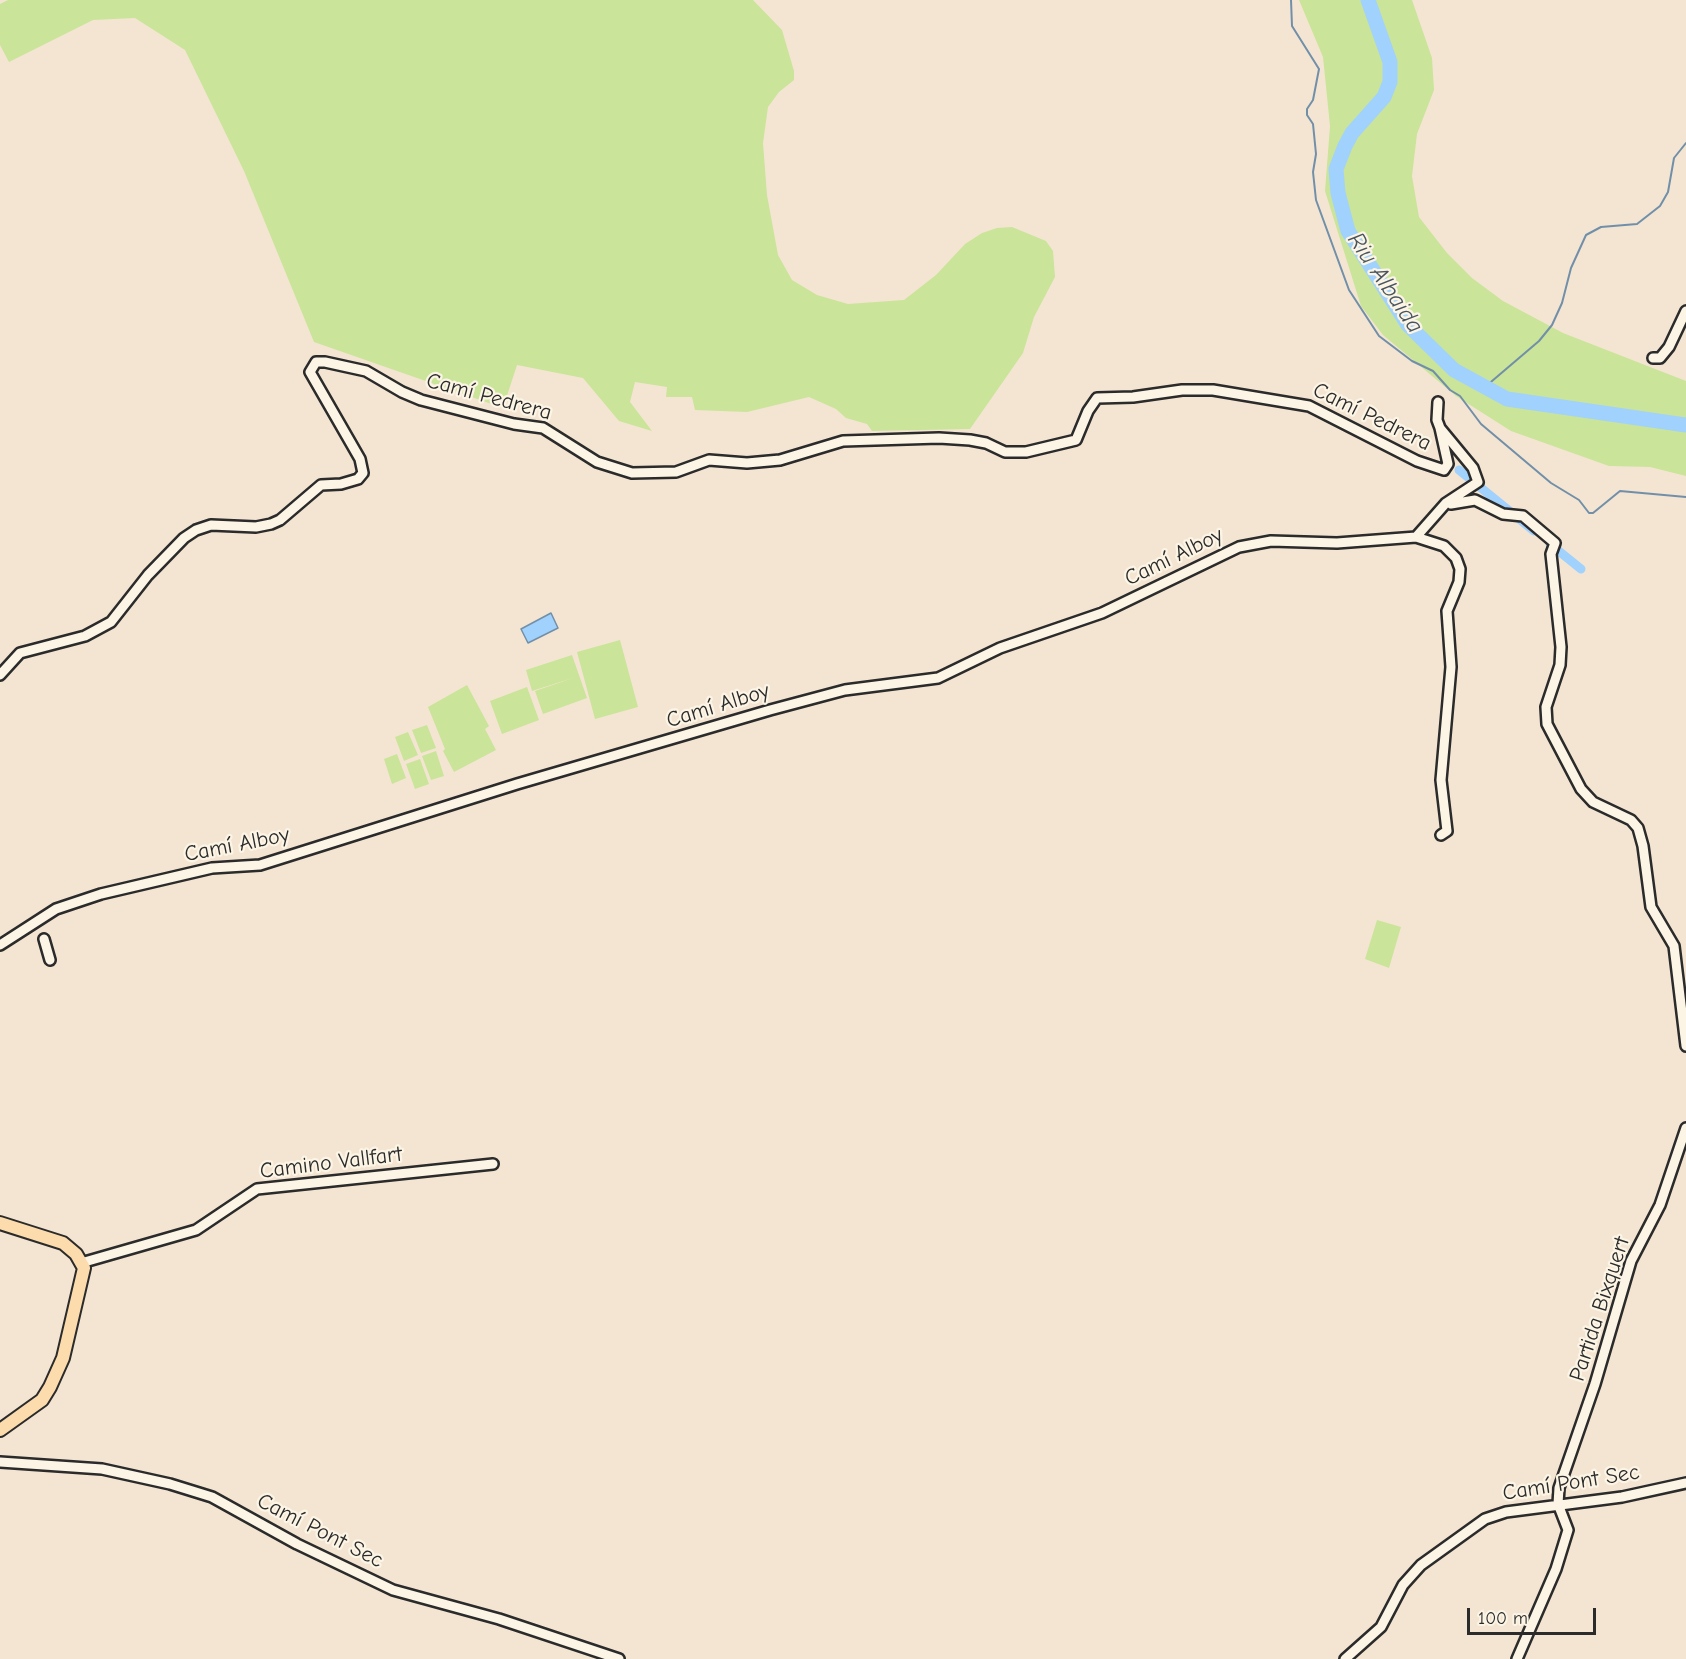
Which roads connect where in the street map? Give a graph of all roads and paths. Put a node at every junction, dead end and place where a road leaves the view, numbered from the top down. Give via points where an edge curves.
1 (1686, 311) edge
2 (1653, 358) dead end
3 (1438, 402) dead end
4 (1440, 428) junction
5 (1438, 511) junction
6 (1416, 537) junction
7 (0, 675) edge
8 (1441, 835) dead end
9 (44, 939) dead end
10 (0, 945) edge
11 (50, 960) dead end
12 (1686, 1046) edge
13 (1686, 1128) edge
14 (493, 1164) dead end
15 (0, 1223) edge
16 (81, 1263) junction
17 (0, 1430) edge
18 (0, 1462) edge
19 (1686, 1483) edge
20 (1558, 1504) junction
21 (619, 1659) edge
22 (1345, 1659) edge
23 (1517, 1659) edge

1 - 2 street via 1669,347 1660,358
3 - 4 street
4 - 5 street via 1473,468 1478,482
4 - 7 street, Camí Pedrera via 1448,464 1444,470 1417,461 1303,404 1213,390 1182,390 1097,398 1076,440 1026,453 1005,452 970,440 843,441 780,460 709,460 676,472 632,473 597,462 543,428 421,400 366,371 316,362 310,372 360,459 363,473 358,479 321,486 271,524 211,525 196,530 183,538 148,575 111,622 85,636 20,653
5 - 6 street
5 - 12 street via 1453,503 1475,500 1503,514 1526,517 1555,543 1551,554 1561,647 1560,665 1548,699 1547,724 1587,795 1638,828 1652,907 1674,946
6 - 8 street via 1444,546 1460,569 1447,611 1450,667 1441,780 1447,831
6 - 10 street, Camí Alboy via 1337,543 1271,541 1239,547 1102,613 1000,648 938,678 845,690 770,710 260,865 212,868 101,894 56,909
9 - 11 street
13 - 20 street, Partida Bixquert via 1660,1205 1631,1261 1559,1488
14 - 16 street, Camino Vallfart via 257,1189 196,1230
15 - 16 main road via 63,1243
16 - 17 main road via 82,1285 63,1358 50,1387 42,1400
18 - 21 street, Camí Pont Sec via 102,1469 212,1497 393,1590 499,1619
19 - 20 street, Camí Pont Sec via 1622,1497
20 - 22 street, Camí Pont Sec via 1506,1512 1468,1529 1408,1577 1382,1627
20 - 23 street via 1568,1530 1556,1569

